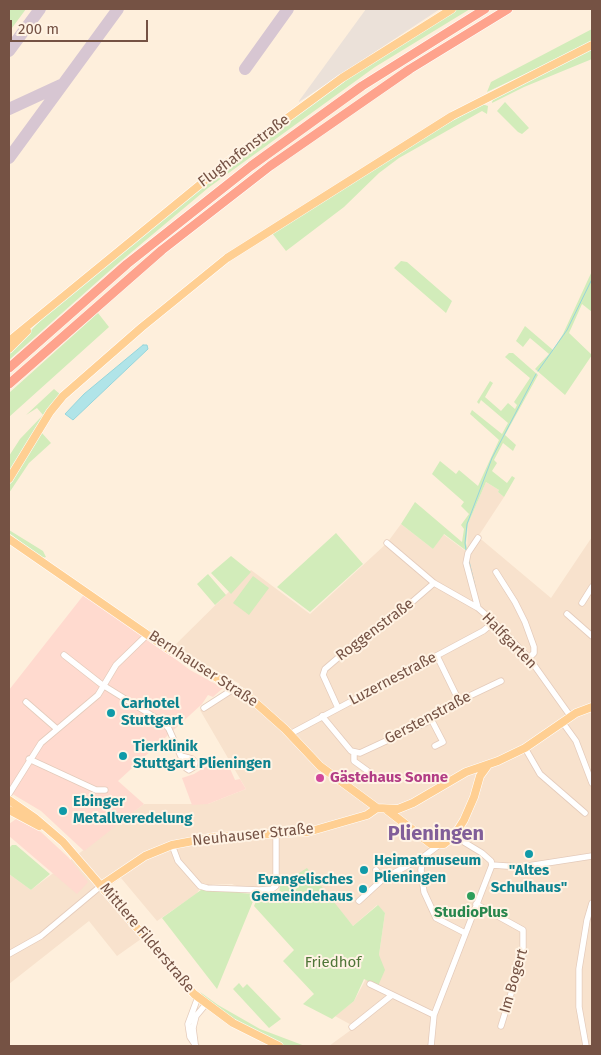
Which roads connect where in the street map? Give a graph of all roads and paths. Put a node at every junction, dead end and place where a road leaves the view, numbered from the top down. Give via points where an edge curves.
1 (452, 9) edge
2 (485, 9) edge
3 (508, 9) edge
4 (592, 45) edge
5 (48, 310) junction
6 (9, 341) edge
7 (9, 349) edge
8 (9, 368) edge
9 (9, 384) edge
10 (9, 479) edge
11 (478, 538) dead end
12 (9, 539) edge
13 (387, 543) dead end
14 (496, 572) dead end
15 (434, 583) junction
16 (592, 587) edge
17 (582, 603) dead end
18 (478, 608) junction
19 (567, 614) dead end
20 (494, 622) junction
21 (148, 634) junction
22 (592, 636) edge
23 (64, 655) dead end
24 (436, 656) junction
25 (529, 658) junction
26 (501, 681) dead end
27 (105, 686) junction
28 (235, 688) junction
29 (459, 701) junction
30 (26, 702) dead end
31 (592, 707) edge
32 (204, 708) dead end
33 (338, 708) junction
34 (322, 716) junction
35 (571, 717) junction
36 (431, 719) junction
37 (563, 723) junction
38 (57, 729) junction
39 (290, 734) junction
40 (435, 746) dead end
41 (524, 748) junction
42 (354, 753) junction
43 (181, 756) dead end
44 (29, 759) junction
45 (488, 765) junction
46 (472, 769) junction
47 (372, 774) dead end
48 (480, 776) junction
49 (592, 783) edge
50 (105, 790) dead end
51 (9, 794) edge
52 (9, 800) edge
53 (377, 808) junction
54 (9, 810) edge
55 (397, 813) junction
56 (585, 813) dead end
57 (50, 831) junction
58 (276, 835) junction
59 (454, 836) junction
60 (172, 845) junction
61 (433, 847) junction
62 (592, 856) edge
63 (423, 857) junction
64 (492, 865) junction
65 (376, 870) dead end
66 (382, 879) junction
67 (102, 885) junction
68 (359, 901) dead end
69 (592, 903) edge
70 (476, 904) junction
71 (465, 934) junction
72 (9, 954) edge
73 (370, 984) dead end
74 (392, 995) junction
75 (198, 997) junction
76 (206, 1004) junction
77 (434, 1015) junction
78 (501, 1026) dead end
79 (352, 1027) dead end
80 (196, 1046) edge
81 (279, 1046) edge
82 (431, 1046) edge
83 (586, 1046) edge

1 - 5 main road, Flughafenstraße via 382,51 283,120 179,200
2 - 8 highway via 362,86 252,166 127,264
3 - 9 highway via 394,79 263,172 143,267
4 - 10 main road via 452,116 227,258 63,396
5 - 6 main road, Flughafenstraße
5 - 7 main road, Flughafenstraße
11 - 18 street via 468,553 466,563
12 - 21 main road, Bernhauser Straße
13 - 15 street, Halfgarten
14 - 25 street via 515,602 531,638 534,653
15 - 18 street, Halfgarten
15 - 33 street, Roggenstraße via 404,610 360,639 325,669 323,675
16 - 17 street
18 - 20 street, Halfgarten
19 - 22 street
20 - 24 street, Luzernestraße
20 - 25 street, Halfgarten
21 - 27 street via 116,665
21 - 28 main road, Bernhauser Straße
23 - 27 street
24 - 29 street
24 - 33 street, Luzernestraße
25 - 35 street, Halfgarten
26 - 29 street, Gerstenstraße
27 - 38 street
27 - 43 street via 164,723
28 - 32 street
28 - 39 main road, Bernhauser Straße
29 - 36 street, Gerstenstraße
30 - 38 street
31 - 35 main road
33 - 34 street, Luzernestraße
34 - 39 street, Luzernestraße
34 - 42 street
35 - 37 main road
36 - 40 street via 442,742
36 - 42 street, Gerstenstraße
37 - 41 main road
37 - 49 street via 576,741
38 - 44 street
39 - 53 main road, Bernhauser Straße via 325,770
41 - 45 main road
41 - 56 street via 540,774
42 - 47 street via 354,761
44 - 50 street via 96,790
44 - 51 street
45 - 46 main road
45 - 48 main road
46 - 48 main road
46 - 55 main road
48 - 59 main road via 470,807
52 - 57 main road, Mittlere Filderstraße
53 - 55 main road, Bernhauser Straße
53 - 58 main road, Neuhauser Straße via 367,815 308,832
54 - 57 main road, Mittlere Filderstraße
55 - 61 main road
57 - 67 main road, Mittlere Filderstraße
58 - 60 main road, Neuhauser Straße via 214,837
58 - 60 street via 276,886 272,889 200,886 178,861
59 - 61 main road
59 - 64 street via 482,853
60 - 67 main road, Neuhauser Straße via 145,856
61 - 63 street
62 - 64 street via 521,866
63 - 66 street
63 - 71 street via 424,892 436,918
64 - 70 street
65 - 66 street
66 - 68 street
67 - 72 street, Neuhauser Straße via 41,936
67 - 75 main road, Mittlere Filderstraße via 166,964
69 - 83 street via 579,969 579,1007
70 - 71 street
70 - 78 street, Im Bogert via 524,930 523,955
71 - 77 street
73 - 74 street
74 - 77 street
74 - 79 street
75 - 76 main road, Mittlere Filderstraße
75 - 80 street via 188,1024 190,1037
76 - 80 street via 196,1016 193,1028
76 - 81 main road, Mittlere Filderstraße via 233,1023
77 - 82 street

